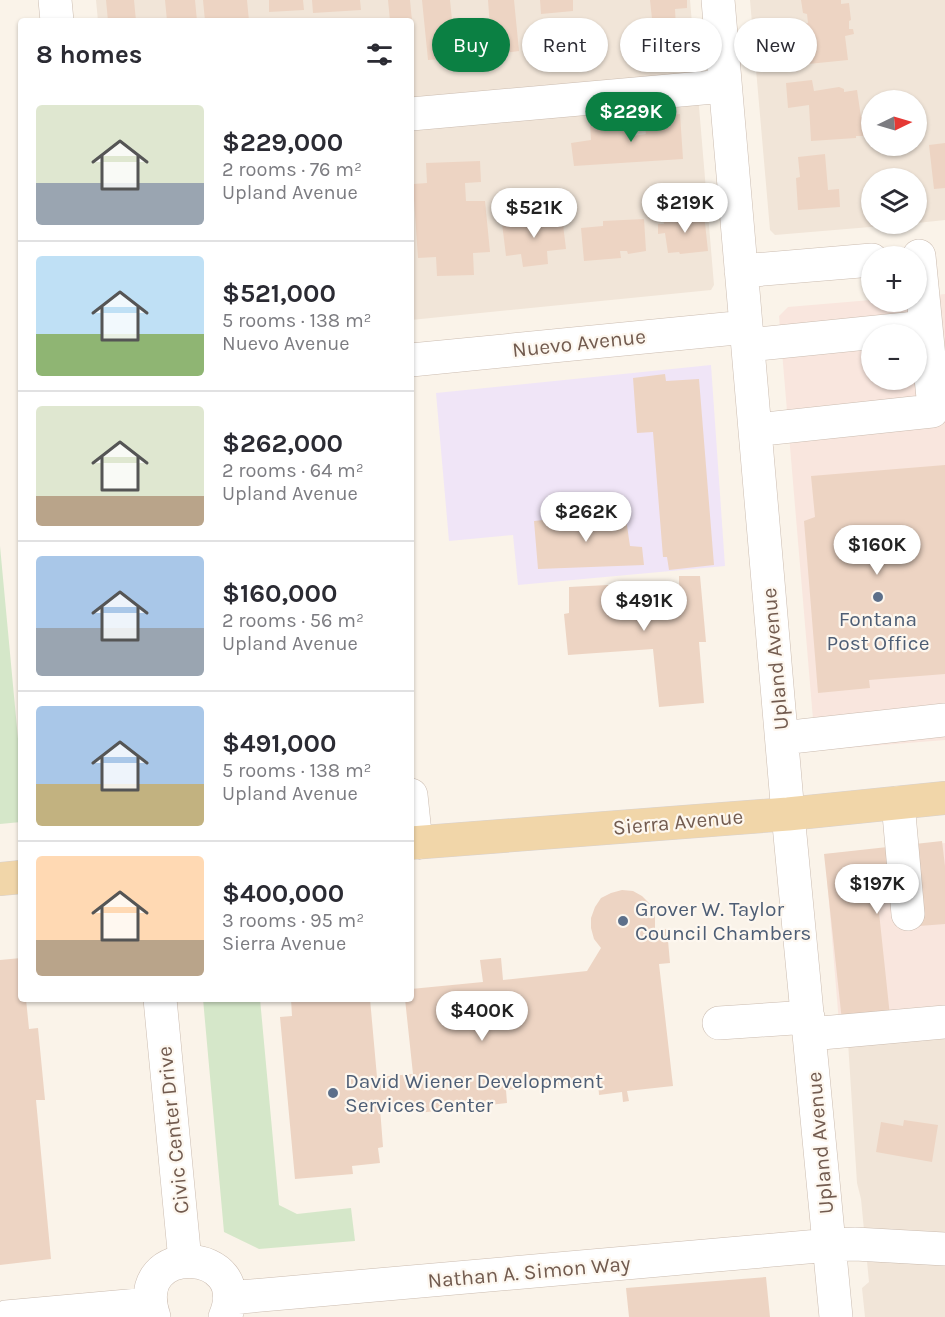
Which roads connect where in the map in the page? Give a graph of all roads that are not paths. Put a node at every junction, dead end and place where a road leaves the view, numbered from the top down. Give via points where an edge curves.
1 (55, 0) edge
2 (718, 0) edge
3 (57, 18) edge
4 (725, 86) junction
5 (414, 114) edge
6 (861, 261) edge
7 (741, 271) junction
8 (861, 330) edge
9 (747, 336) junction
10 (927, 337) edge
11 (414, 360) edge
12 (755, 430) junction
13 (945, 720) edge
14 (782, 738) junction
15 (945, 801) edge
16 (898, 802) junction
17 (788, 813) junction
18 (414, 843) edge
19 (18, 877) edge
20 (0, 879) edge
21 (908, 914) dead end
22 (160, 1002) edge
23 (945, 1022) edge
24 (719, 1023) dead end
25 (809, 1025) junction
26 (830, 1245) junction
27 (945, 1249) edge
28 (185, 1260) junction
29 (227, 1308) edge
30 (152, 1311) edge
31 (6, 1317) edge
32 (836, 1317) edge

1 - 3 street
2 - 4 street, Upland Avenue
4 - 5 street
4 - 7 street, Upland Avenue
6 - 7 street
7 - 9 street, Upland Avenue
8 - 9 street, Nuevo Avenue
9 - 11 street, Nuevo Avenue
9 - 12 street, Upland Avenue
10 - 12 street via 932,411
12 - 14 street, Upland Avenue
13 - 14 street
14 - 17 street, Upland Avenue
15 - 16 main road, Sierra Avenue
16 - 17 main road, Sierra Avenue
16 - 21 street
17 - 18 main road, Sierra Avenue
17 - 25 street, Upland Avenue
19 - 20 main road
22 - 28 street, Civic Center Drive
23 - 25 street
24 - 25 street
25 - 26 street, Upland Avenue
26 - 27 street, Nathan A. Simon Way
26 - 29 street, Nathan A. Simon Way
26 - 32 street, Upland Avenue
28 - 29 street via 204,1263 216,1271 225,1283
28 - 30 street via 170,1265 159,1275 151,1293
30 - 31 street

